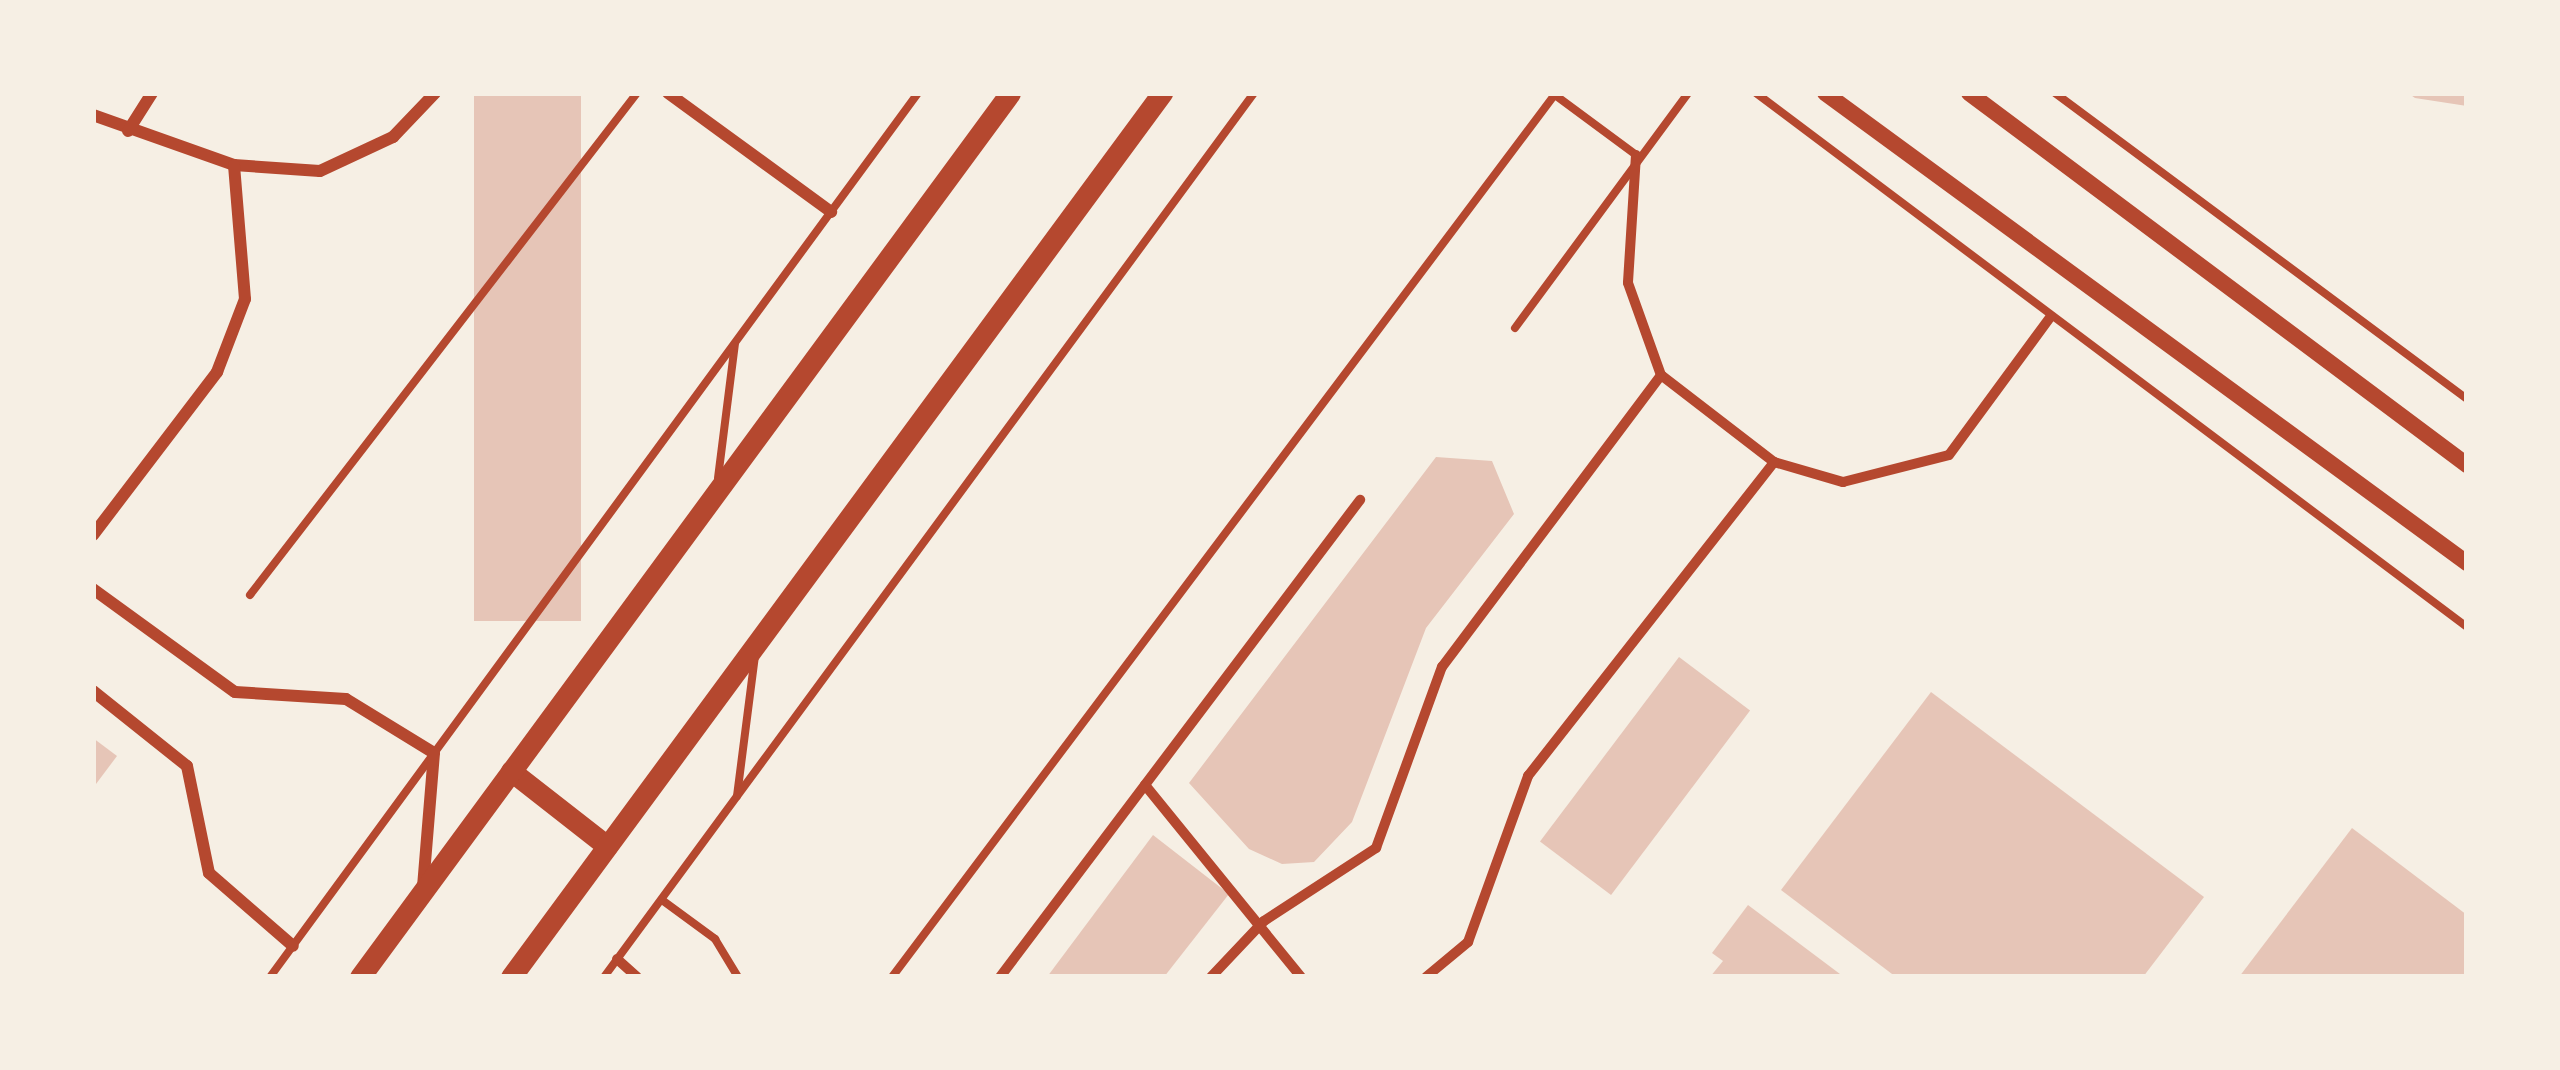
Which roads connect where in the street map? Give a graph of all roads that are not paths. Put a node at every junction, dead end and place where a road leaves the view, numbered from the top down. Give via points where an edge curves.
1 (152, 93) edge
2 (435, 93) edge
3 (637, 93) edge
4 (668, 93) edge
5 (918, 93) edge
6 (1010, 93) edge
7 (1162, 93) edge
8 (1254, 93) edge
9 (1688, 93) edge
10 (1756, 93) edge
11 (1826, 93) edge
12 (1970, 93) edge
13 (2055, 93) edge
14 (1555, 94) edge
15 (93, 115) edge
16 (128, 131) junction
17 (1636, 155) junction
18 (235, 165) junction
19 (831, 212) junction
20 (2051, 316) junction
21 (1516, 328) dead end
22 (735, 342) junction
23 (1661, 375) junction
24 (2467, 399) edge
25 (1774, 462) junction
26 (2467, 465) edge
27 (716, 493) junction
28 (1360, 500) dead end
29 (93, 535) edge
30 (2467, 563) edge
31 (93, 589) edge
32 (250, 595) dead end
33 (2467, 628) edge
34 (757, 643) junction
35 (93, 692) edge
36 (434, 753) junction
37 (511, 771) junction
38 (1145, 785) junction
39 (736, 797) junction
40 (607, 846) junction
41 (422, 892) junction
42 (662, 900) junction
43 (1264, 921) junction
44 (292, 946) junction
45 (617, 959) junction
46 (269, 977) edge
47 (360, 977) edge
48 (511, 977) edge
49 (604, 977) edge
50 (637, 977) edge
51 (738, 977) edge
52 (892, 977) edge
53 (1000, 977) edge
54 (1211, 977) edge
55 (1301, 977) edge
56 (1426, 977) edge

1 - 16 street
2 - 18 street via 393,137 320,171
3 - 32 lane
4 - 19 street
5 - 19 lane
6 - 27 main road
7 - 34 main road
8 - 39 lane
9 - 17 lane
10 - 20 lane
11 - 30 street
12 - 26 street
13 - 24 lane
14 - 17 lane
14 - 52 lane
15 - 16 street
16 - 18 street
17 - 21 lane
17 - 23 street via 1628,283
18 - 29 street via 245,298 217,372
19 - 22 lane
20 - 25 street via 1949,455 1843,482
20 - 33 lane
22 - 27 lane
22 - 36 lane
23 - 25 street
23 - 43 street via 1442,667 1376,848
25 - 56 street via 1528,776 1468,942
27 - 37 main road
28 - 38 street
31 - 36 street via 235,692 346,698
34 - 39 lane
34 - 40 main road
35 - 44 street via 187,766 209,873
36 - 41 street
36 - 44 lane
37 - 40 main road
37 - 41 main road
38 - 43 street
38 - 53 street
39 - 42 lane
40 - 48 main road
41 - 47 main road
42 - 45 lane
42 - 51 lane via 715,939
43 - 54 street
43 - 55 street
44 - 46 lane
45 - 49 lane
45 - 50 street

